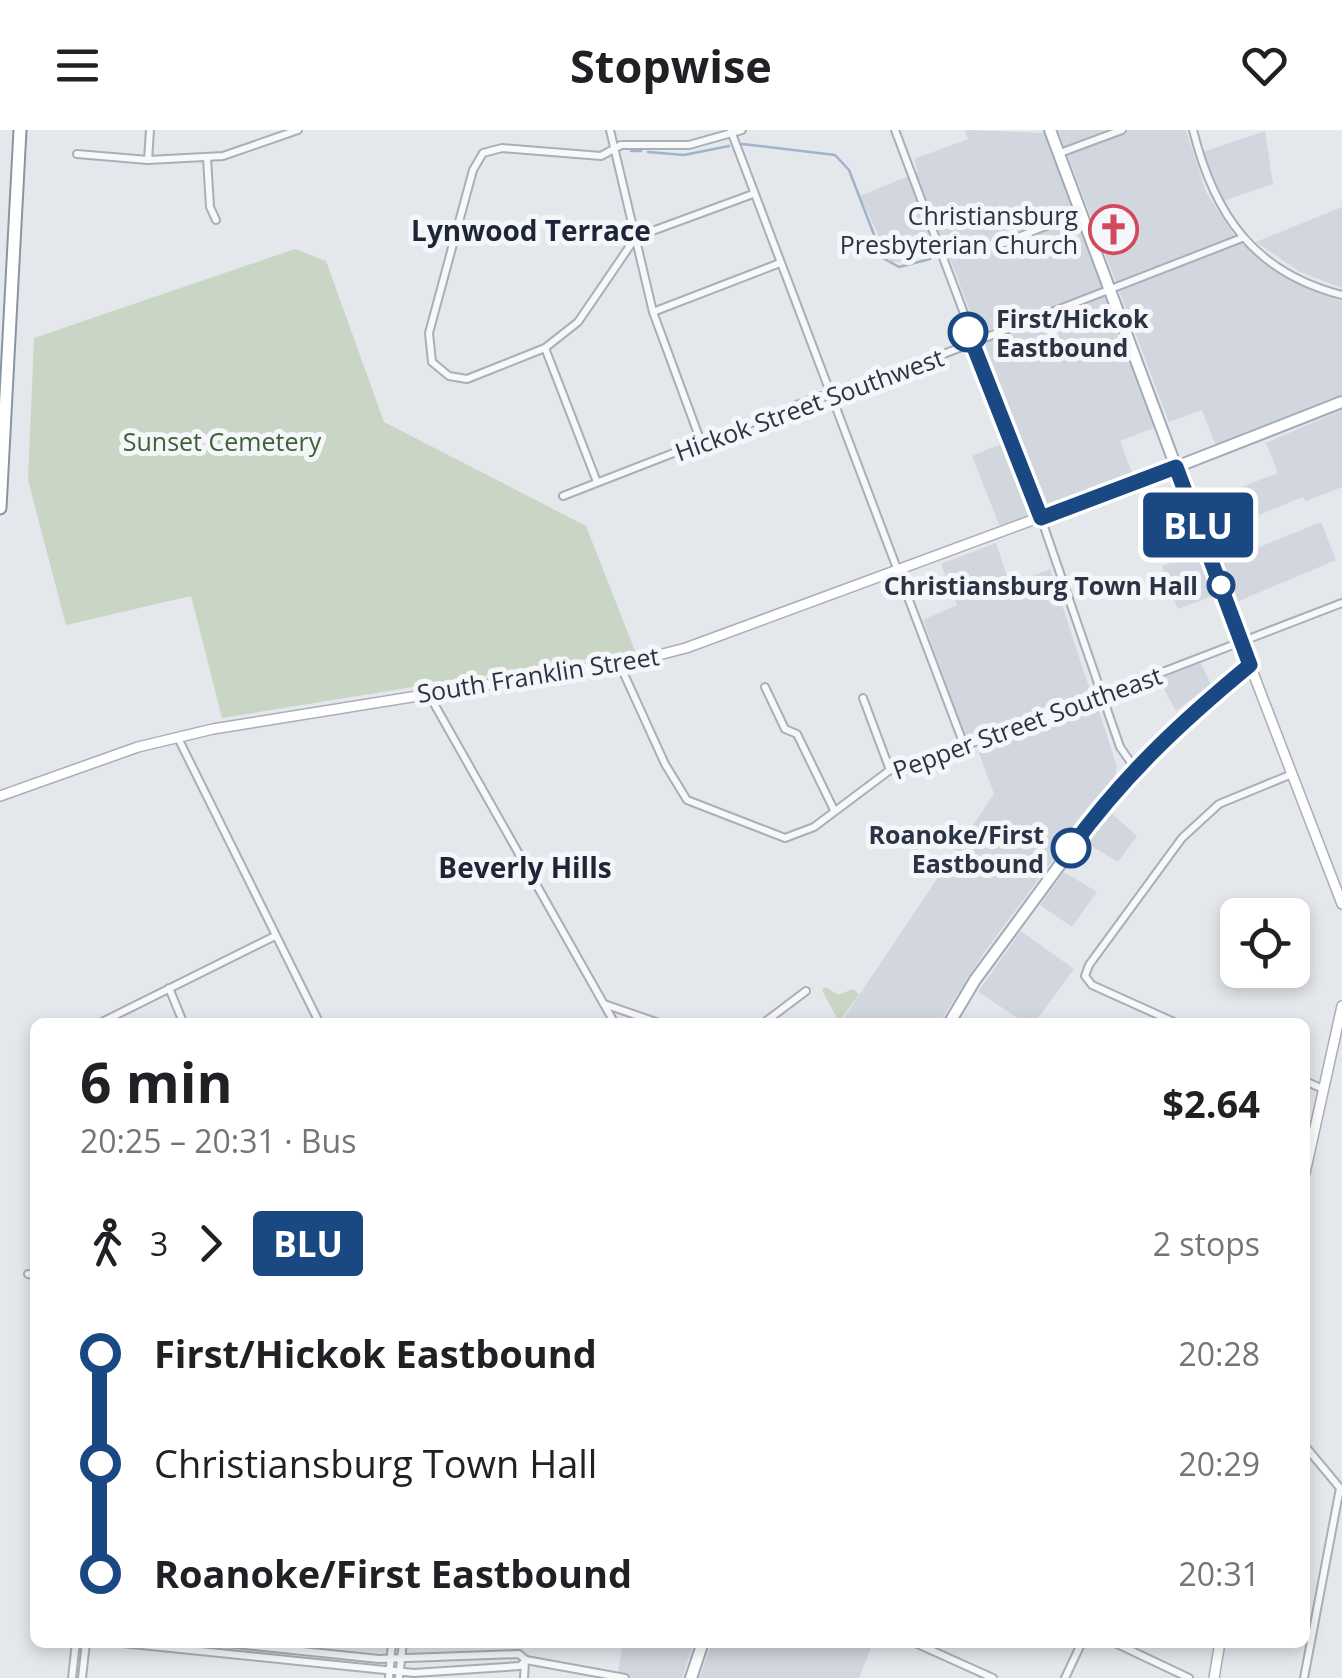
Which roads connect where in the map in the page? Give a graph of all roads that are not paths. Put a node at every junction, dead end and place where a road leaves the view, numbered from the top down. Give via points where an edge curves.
1 (20, 130) edge
2 (150, 130) edge
3 (298, 130) edge
4 (610, 130) edge
5 (742, 130) edge
6 (895, 130) edge
7 (1050, 130) edge
8 (1122, 130) edge
9 (1192, 130) edge
10 (732, 132) edge
11 (615, 150) junction
12 (77, 154) dead end
13 (1058, 154) junction
14 (207, 158) junction
15 (148, 160) junction
16 (754, 194) junction
17 (1080, 212) junction
18 (216, 220) dead end
19 (636, 237) junction
20 (1242, 238) junction
21 (1004, 243) dead end
22 (780, 263) junction
23 (1110, 290) junction
24 (1342, 295) edge
25 (653, 312) junction
26 (973, 345) junction
27 (545, 348) junction
28 (833, 397) junction
29 (1342, 402) edge
30 (701, 442) junction
31 (1176, 467) junction
32 (598, 482) junction
33 (563, 496) dead end
34 (0, 508) edge
35 (1041, 518) junction
36 (902, 572) junction
37 (1342, 603) edge
38 (1242, 643) junction
39 (620, 664) junction
40 (1250, 665) junction
41 (766, 687) dead end
42 (428, 692) junction
43 (1102, 694) junction
44 (863, 698) dead end
45 (178, 737) junction
46 (964, 744) junction
47 (1134, 767) junction
48 (890, 770) junction
49 (1292, 774) junction
50 (0, 796) edge
51 (834, 810) junction
52 (1342, 871) edge
53 (1330, 875) junction
54 (1342, 904) edge
55 (274, 936) junction
56 (169, 988) junction
57 (806, 990) dead end
58 (603, 1004) junction
59 (1342, 1006) edge
60 (110, 1018) edge
61 (181, 1018) edge
62 (317, 1018) edge
63 (612, 1018) edge
64 (644, 1018) edge
65 (771, 1018) edge
66 (953, 1018) edge
67 (1165, 1018) edge
68 (1310, 1084) edge
69 (1323, 1090) junction
70 (1310, 1150) edge
71 (1310, 1452) edge
72 (1341, 1489) edge
73 (1310, 1647) edge
74 (75, 1648) edge
75 (85, 1648) edge
76 (164, 1648) edge
77 (274, 1648) edge
78 (391, 1648) edge
79 (402, 1648) edge
80 (701, 1648) edge
81 (926, 1648) edge
82 (1079, 1648) edge
83 (1126, 1648) edge
84 (1219, 1648) edge
85 (1310, 1648) edge
86 (390, 1660) junction
87 (401, 1660) junction
88 (526, 1660) junction
89 (389, 1674) edge
90 (400, 1675) edge
91 (72, 1678) edge
92 (82, 1678) edge
93 (524, 1678) edge
94 (625, 1678) edge
95 (691, 1678) edge
96 (992, 1678) edge
97 (1065, 1678) edge
98 (1190, 1678) edge
99 (1214, 1678) edge
100 (1304, 1678) edge

1 - 34 highway
2 - 15 street
3 - 14 street
4 - 11 street
5 - 10 street
6 - 26 street
7 - 13 main road
8 - 13 street
9 - 20 street via 1213,196
10 - 11 street via 689,145
10 - 16 street
11 - 19 street
11 - 27 street via 601,156 502,148 484,152 473,170 428,350 440,370 467,378
12 - 15 street
13 - 17 main road
14 - 15 street
14 - 18 street
16 - 19 street
16 - 22 street
17 - 21 street
17 - 23 main road
19 - 25 street
19 - 27 street via 578,322
20 - 23 street, Hickok Street Southwest
20 - 24 street via 1298,279
22 - 25 street
22 - 28 street
23 - 26 street, Hickok Street Southwest
23 - 31 main road
25 - 30 street
26 - 28 street, Hickok Street Southwest
26 - 35 street
27 - 32 street
28 - 30 street, Hickok Street Southwest via 820,396
28 - 36 street
29 - 31 main road
30 - 32 street, Hickok Street Southwest
31 - 35 main road, South Franklin Street
31 - 38 main road
32 - 33 street, Hickok Street Southwest
35 - 36 main road, South Franklin Street
35 - 43 street
36 - 39 main road, South Franklin Street via 686,648
36 - 46 street
37 - 38 street, Pepper Street Southeast
38 - 40 main road
38 - 43 street, Pepper Street Southeast
39 - 42 main road, South Franklin Street
39 - 51 street, Pepper Street Southeast via 673,781 694,806 786,838
40 - 47 main road
40 - 49 main road
41 - 51 street
42 - 45 main road, South Franklin Street
42 - 58 street
43 - 46 street, Pepper Street Southeast
43 - 47 street
44 - 48 street
45 - 50 main road, South Franklin Street
45 - 55 street
46 - 48 street, Pepper Street Southeast
47 - 66 main road
48 - 51 street, Pepper Street Southeast
49 - 53 main road
49 - 67 street via 1218,804 1182,838 1089,965 1085,976 1092,985
52 - 53 street
53 - 54 main road
55 - 56 street
55 - 62 street
56 - 60 street
56 - 61 street
57 - 65 street
58 - 63 street
58 - 64 street
59 - 69 main road
68 - 69 street
69 - 70 main road
71 - 72 street
72 - 73 street
74 - 91 street
75 - 92 street
76 - 89 street
77 - 86 street
78 - 86 street
79 - 87 street
80 - 95 main road
81 - 96 street
82 - 97 street
83 - 98 street
84 - 99 main road
85 - 100 street
86 - 87 street
86 - 89 street
87 - 88 street via 519,1654
87 - 90 street
88 - 90 street via 520,1666
88 - 93 street
88 - 94 street
89 - 90 street

